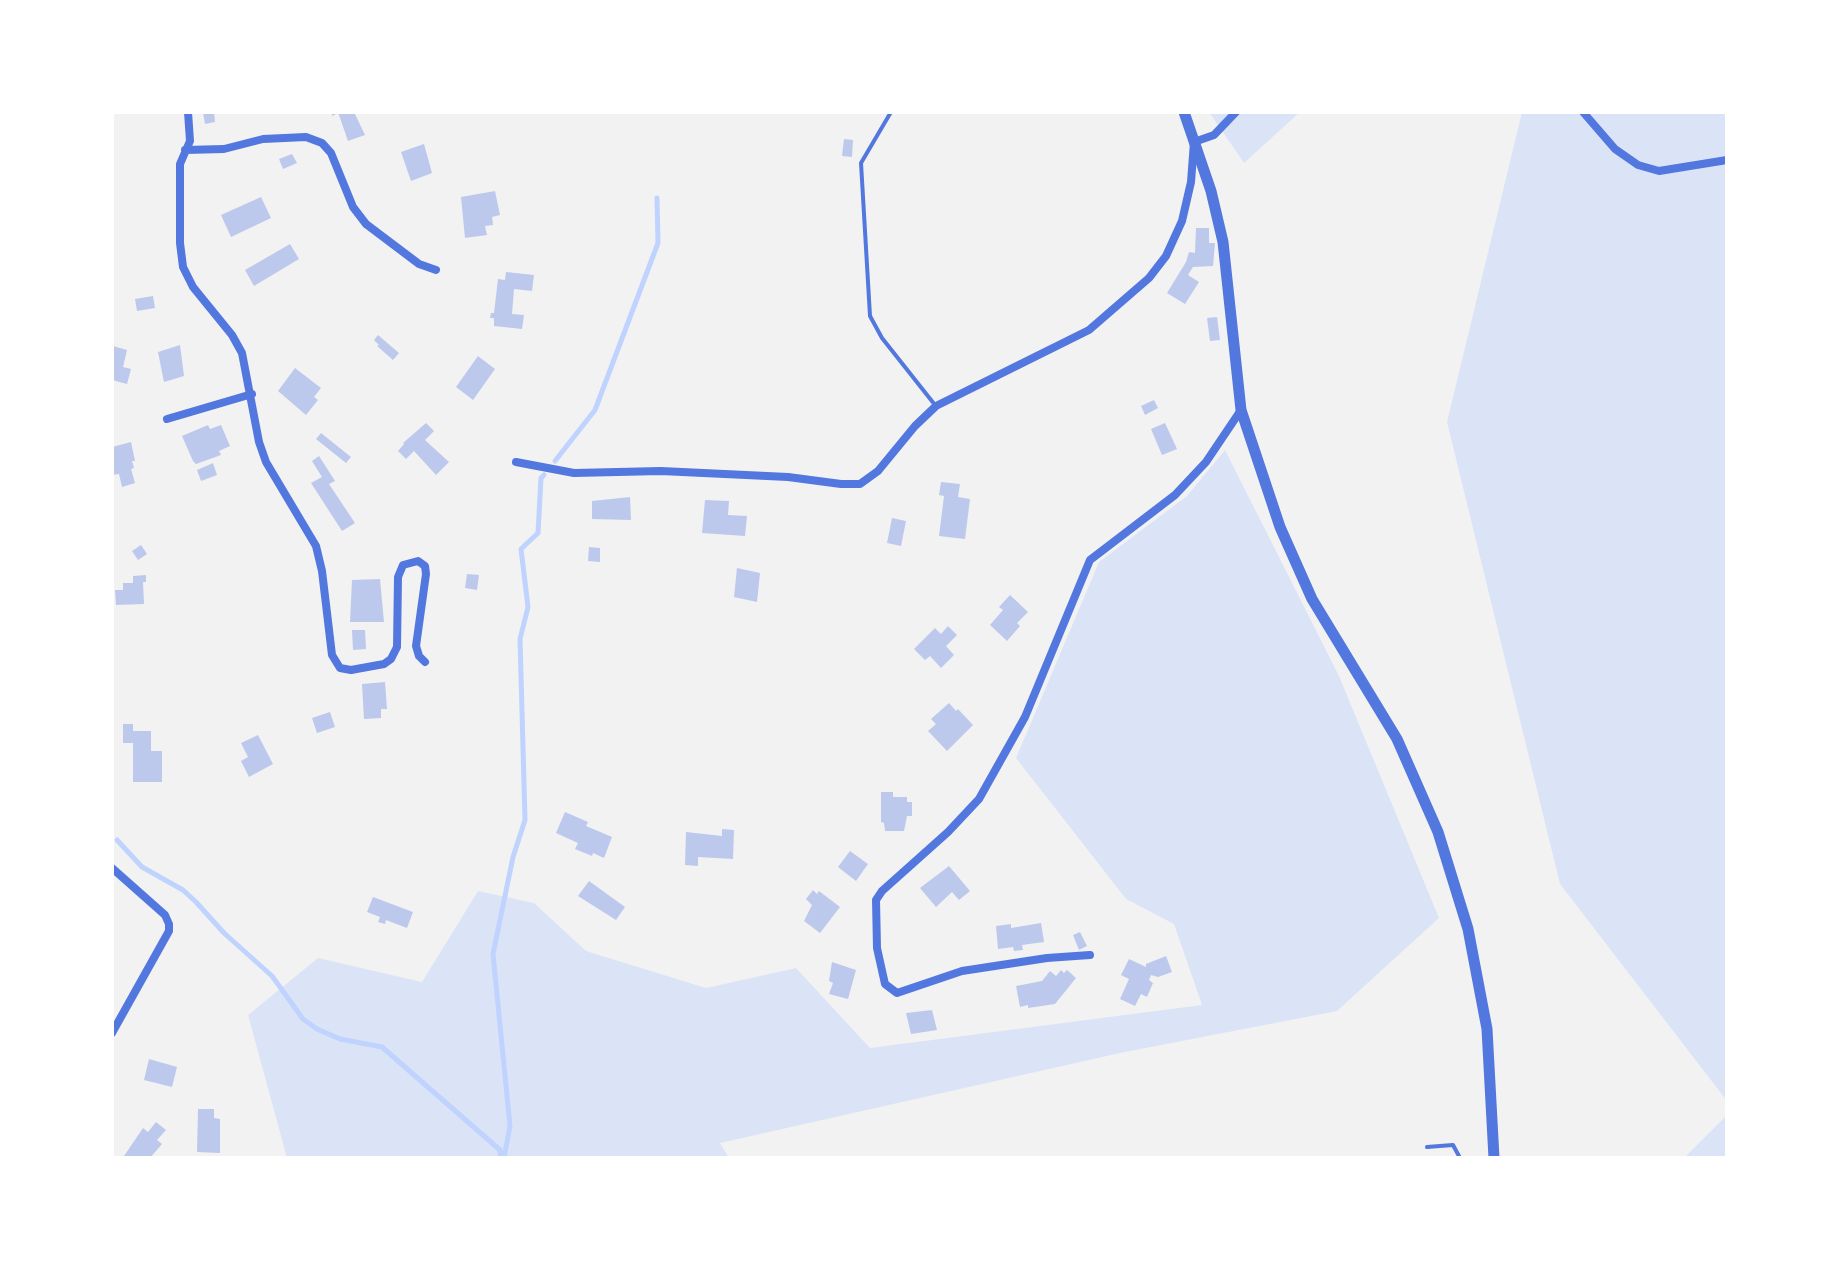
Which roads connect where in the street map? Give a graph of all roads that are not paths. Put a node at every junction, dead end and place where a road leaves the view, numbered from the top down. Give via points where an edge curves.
1 (188, 112) edge
2 (891, 112) edge
3 (1184, 112) edge
4 (1236, 112) edge
5 (1583, 112) edge
6 (1194, 142) junction
7 (185, 150) junction
8 (1727, 160) edge
9 (436, 270) dead end
10 (252, 394) junction
11 (936, 406) junction
12 (1241, 410) junction
13 (167, 419) dead end
14 (516, 462) dead end
15 (425, 662) dead end
16 (112, 868) edge
17 (1090, 955) dead end
18 (112, 1033) edge
19 (1427, 1147) dead end
20 (1460, 1158) edge
21 (1494, 1158) edge

1 - 7 street via 191,131
2 - 11 lane via 861,163 870,316
3 - 6 street
4 - 6 street via 1214,135
5 - 8 street via 1615,149 1638,165 1659,171
6 - 11 street via 1182,221 1149,278 1089,330
6 - 12 street via 1223,242
7 - 9 street via 224,149 263,139 306,137 322,143 366,224 419,264
7 - 10 street via 180,164 183,267 242,353
10 - 13 street
10 - 15 street via 266,462 316,546 332,655 340,668 391,659 397,647 398,577 403,565 418,561 426,574 416,646
11 - 14 street via 860,484 661,471 574,473
12 - 17 street via 1206,462 1175,495 1090,560 1025,717 979,799 876,900 885,984 897,993 962,971
12 - 21 street via 1280,527 1312,599 1397,739 1438,832 1468,929 1487,1029
16 - 18 street via 169,924
19 - 20 lane via 1453,1145

